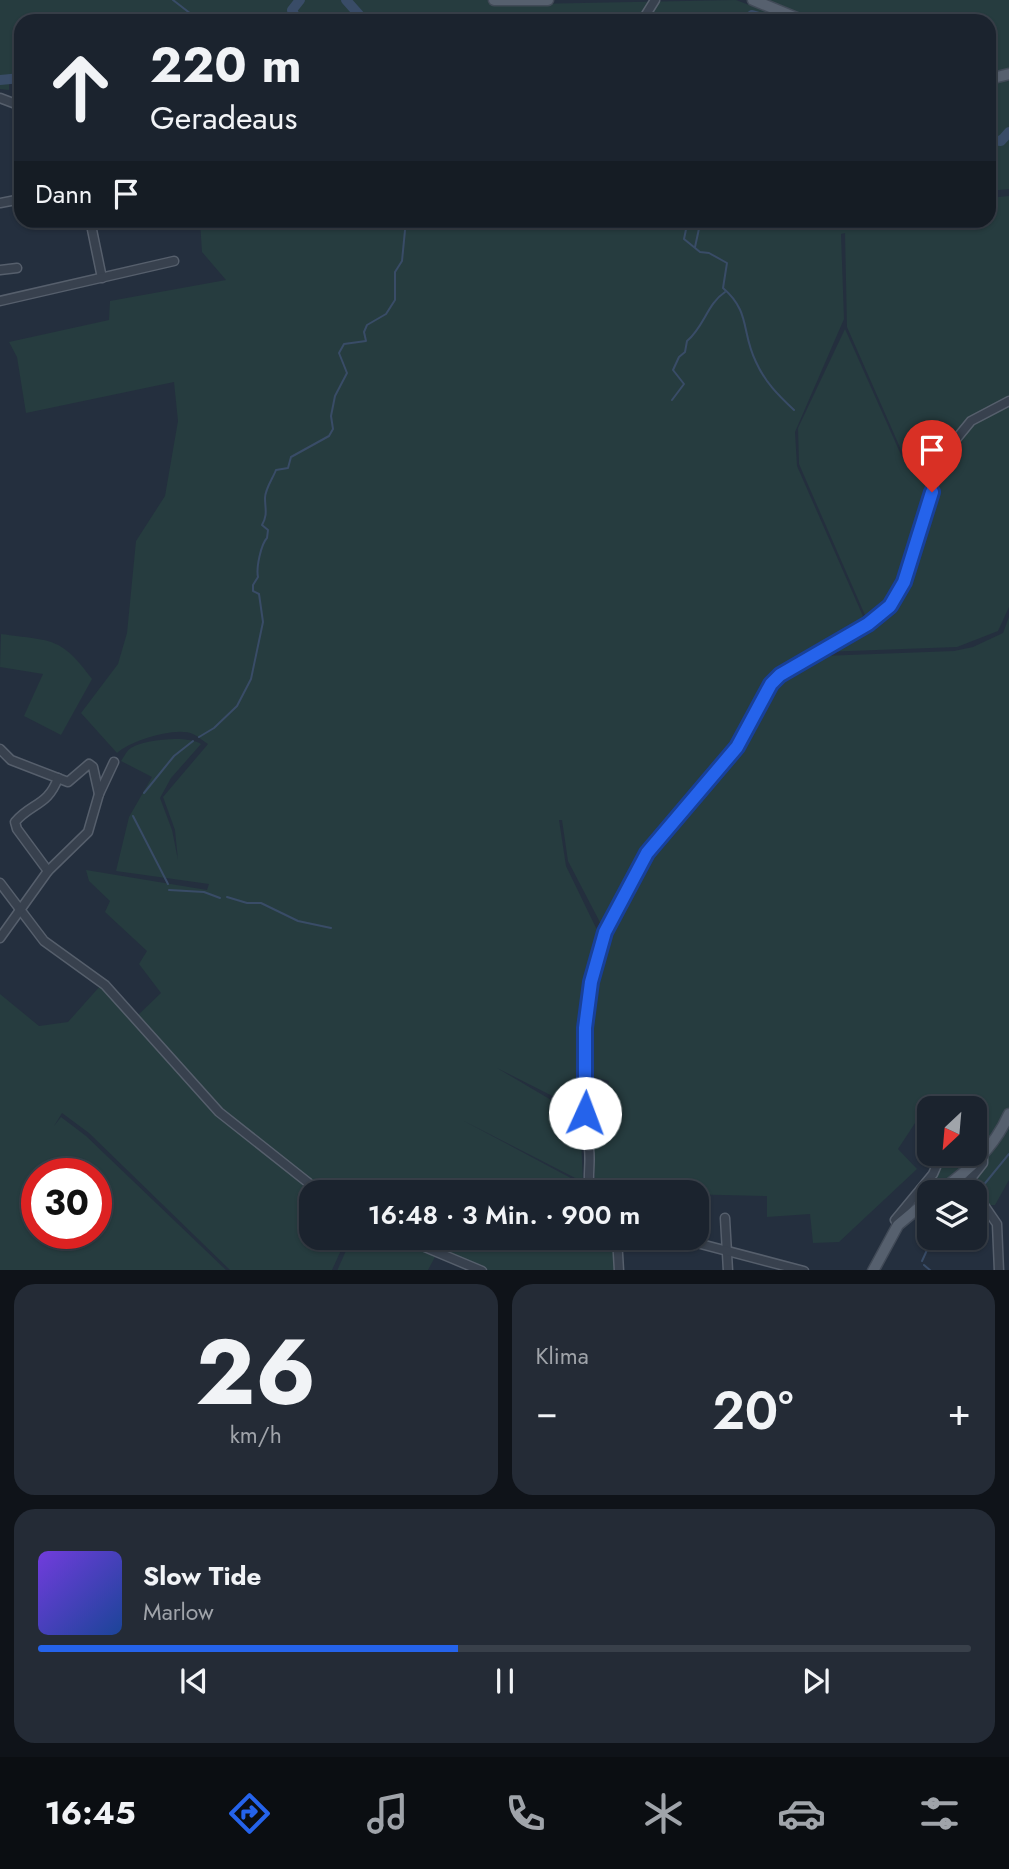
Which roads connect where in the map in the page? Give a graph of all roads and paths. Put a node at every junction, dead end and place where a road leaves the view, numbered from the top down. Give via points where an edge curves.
1 (494, 0) edge
2 (548, 0) edge
3 (753, 0) edge
4 (787, 14) edge
5 (92, 228) edge
6 (174, 261) dead end
7 (17, 268) dead end
8 (0, 270) edge
9 (102, 278) junction
10 (0, 301) edge
11 (1009, 401) edge
12 (0, 749) edge
13 (114, 762) dead end
14 (58, 778) junction
15 (99, 794) junction
16 (48, 871) junction
17 (0, 883) edge
18 (21, 907) junction
19 (0, 938) edge
20 (1009, 1114) edge
21 (987, 1150) edge
22 (936, 1166) edge
23 (970, 1166) edge
24 (981, 1166) edge
25 (305, 1180) edge
26 (589, 1180) edge
27 (954, 1180) edge
28 (970, 1180) edge
29 (917, 1209) edge
30 (987, 1209) edge
31 (725, 1218) dead end
32 (898, 1225) junction
33 (709, 1246) edge
34 (433, 1250) edge
35 (618, 1250) edge
36 (726, 1250) junction
37 (1004, 1259) edge
38 (482, 1270) edge
39 (619, 1270) edge
40 (727, 1270) edge
41 (804, 1270) edge
42 (873, 1270) edge
43 (999, 1270) edge

1 - 2 main road
3 - 4 main road
5 - 9 street
6 - 9 street
7 - 8 street
9 - 10 street
11 - 26 street via 971,421 948,449 897,597 868,624 771,684 737,747 647,853 605,932 591,982 585,1028
12 - 14 street via 10,760
13 - 15 street
14 - 15 street via 68,782 89,764
14 - 16 street via 43,804 15,822
15 - 16 street via 88,832
16 - 18 street
17 - 18 street
18 - 19 street
18 - 25 street via 44,941 114,995 219,1112
20 - 21 main road
22 - 32 street via 895,1220
23 - 27 main road
24 - 28 street
29 - 32 main road
30 - 37 street via 998,1224
31 - 36 street
32 - 42 main road
33 - 36 street
34 - 38 street
35 - 39 street
36 - 40 street
36 - 41 street
37 - 43 street

